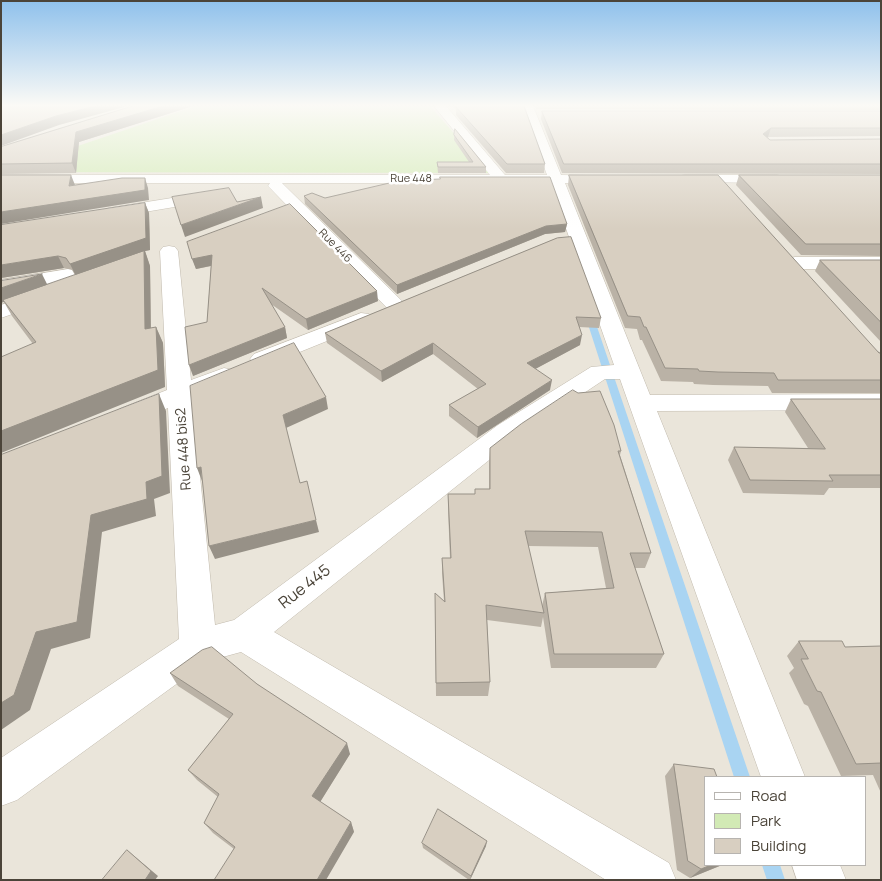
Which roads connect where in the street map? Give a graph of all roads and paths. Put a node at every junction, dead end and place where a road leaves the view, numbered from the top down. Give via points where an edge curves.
1 (474, 147) edge
2 (546, 147) edge
3 (1, 179) edge
4 (501, 179) junction
5 (556, 179) junction
6 (624, 179) edge
7 (672, 179) edge
8 (720, 179) junction
9 (794, 179) edge
10 (278, 183) junction
11 (739, 200) edge
12 (295, 206) junction
13 (277, 212) edge
14 (90, 216) edge
15 (169, 251) dead end
16 (881, 262) edge
17 (808, 278) edge
18 (1, 286) edge
19 (1, 312) edge
20 (615, 372) junction
21 (179, 393) junction
22 (881, 402) edge
23 (642, 403) junction
24 (111, 422) edge
25 (244, 634) junction
26 (198, 647) junction
27 (783, 776) edge
28 (1, 784) edge
29 (816, 866) edge
30 (652, 880) edge
31 (822, 880) edge

1 - 4 street
2 - 5 street
3 - 10 street, Rue 448
4 - 5 street, Rue 448
4 - 10 street, Rue 448
5 - 6 street, Rue 448
5 - 20 street via 570,239
7 - 8 street
8 - 9 street
8 - 11 street
10 - 12 street, Rue 446
10 - 14 street
12 - 13 street
12 - 21 street, Rue 446 via 403,301
15 - 21 street, Rue 448 bis2
16 - 17 street via 789,256
18 - 19 street via 125,266
20 - 23 street
20 - 25 street, Rue 445 via 508,431
21 - 24 street
21 - 26 street, Rue 448 bis2
22 - 23 street
23 - 27 street
25 - 26 street, Rue 445
25 - 30 street
26 - 28 street, Rue 445
29 - 31 street

